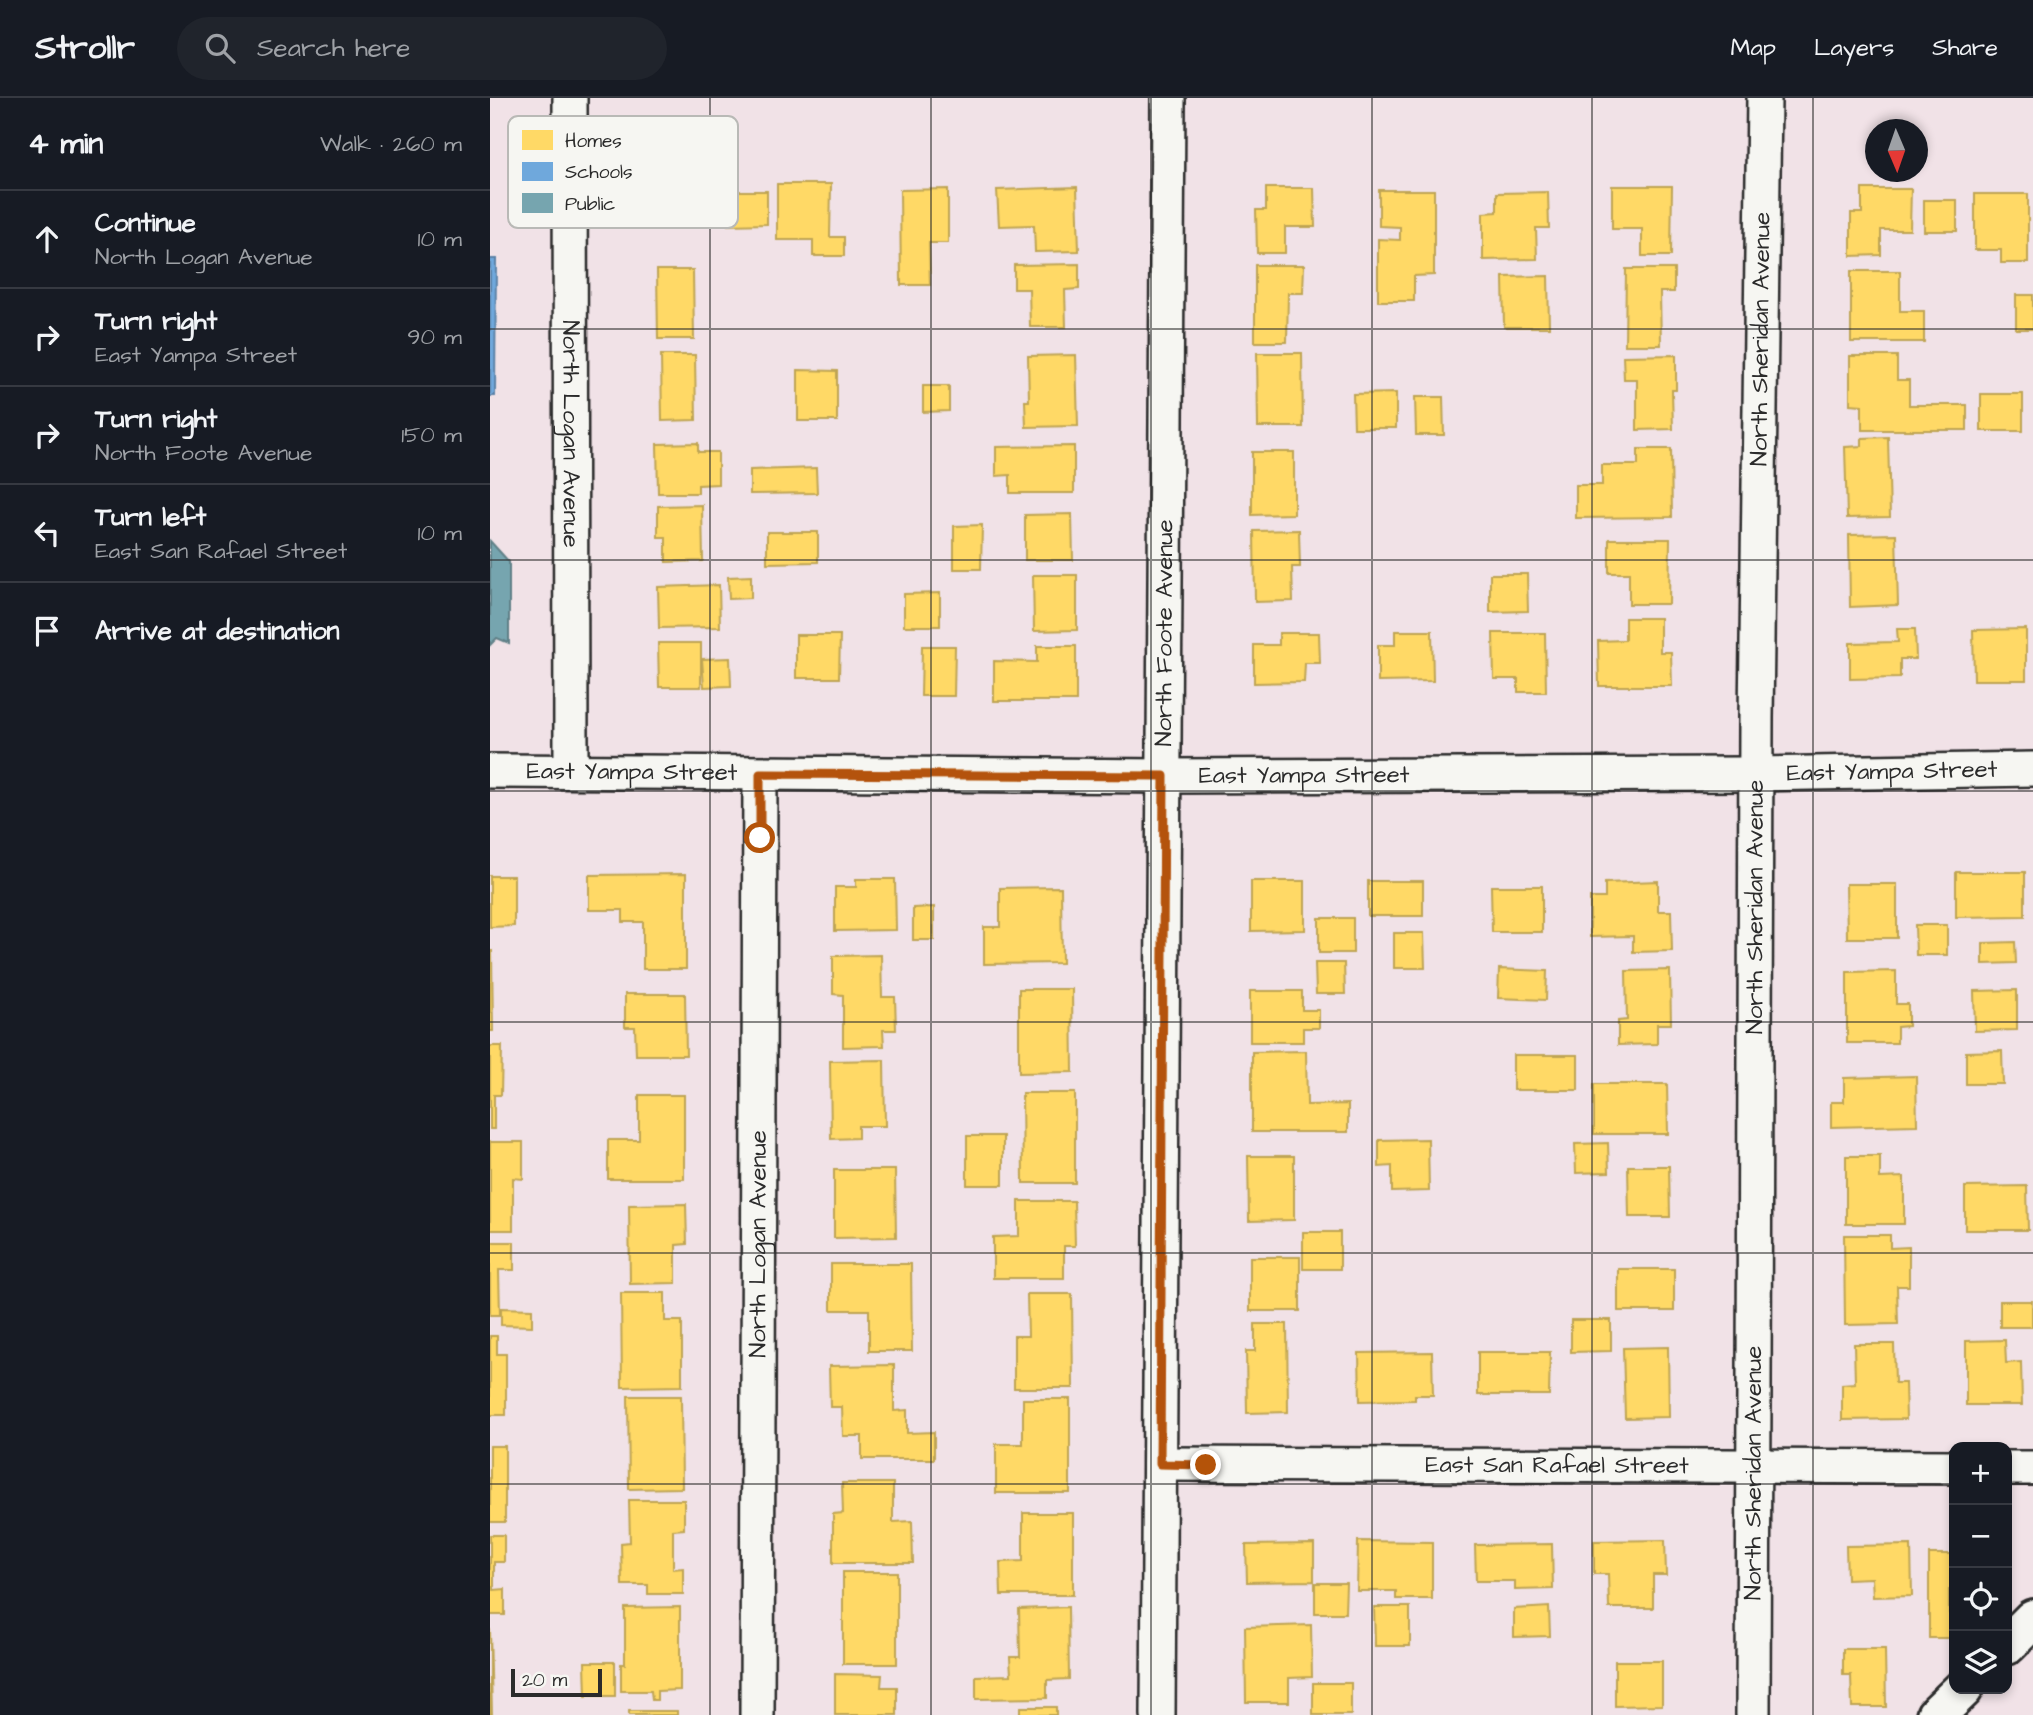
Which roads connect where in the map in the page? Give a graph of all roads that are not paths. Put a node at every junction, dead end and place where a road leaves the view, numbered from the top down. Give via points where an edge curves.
1 (570, 98) edge
2 (1168, 98) edge
3 (1764, 98) edge
4 (570, 116) edge
5 (570, 228) edge
6 (2033, 769) edge
7 (490, 771) edge
8 (571, 771) junction
9 (760, 774) junction
10 (1756, 774) junction
11 (1164, 776) junction
12 (1160, 1464) junction
13 (1754, 1466) junction
14 (1949, 1468) edge
15 (2012, 1468) edge
16 (2033, 1468) edge
17 (2033, 1619) edge
18 (2012, 1640) edge
19 (1958, 1694) edge
20 (757, 1715) edge
21 (1158, 1715) edge
22 (1753, 1715) edge
23 (1936, 1715) edge

1 - 4 street, North Logan Avenue
2 - 11 street, North Foote Avenue
3 - 10 street, North Sheridan Avenue
5 - 8 street, North Logan Avenue
6 - 10 street, East Yampa Street
7 - 8 street, East Yampa Street
8 - 9 street, East Yampa Street
9 - 11 street, East Yampa Street
9 - 20 street, North Logan Avenue
10 - 11 street, East Yampa Street
10 - 13 street, North Sheridan Avenue
11 - 12 street, North Foote Avenue
12 - 13 street, East San Rafael Street
12 - 21 street, North Foote Avenue
13 - 14 street, East San Rafael Street
13 - 22 street, North Sheridan Avenue
15 - 16 street
17 - 18 main road
19 - 23 main road

